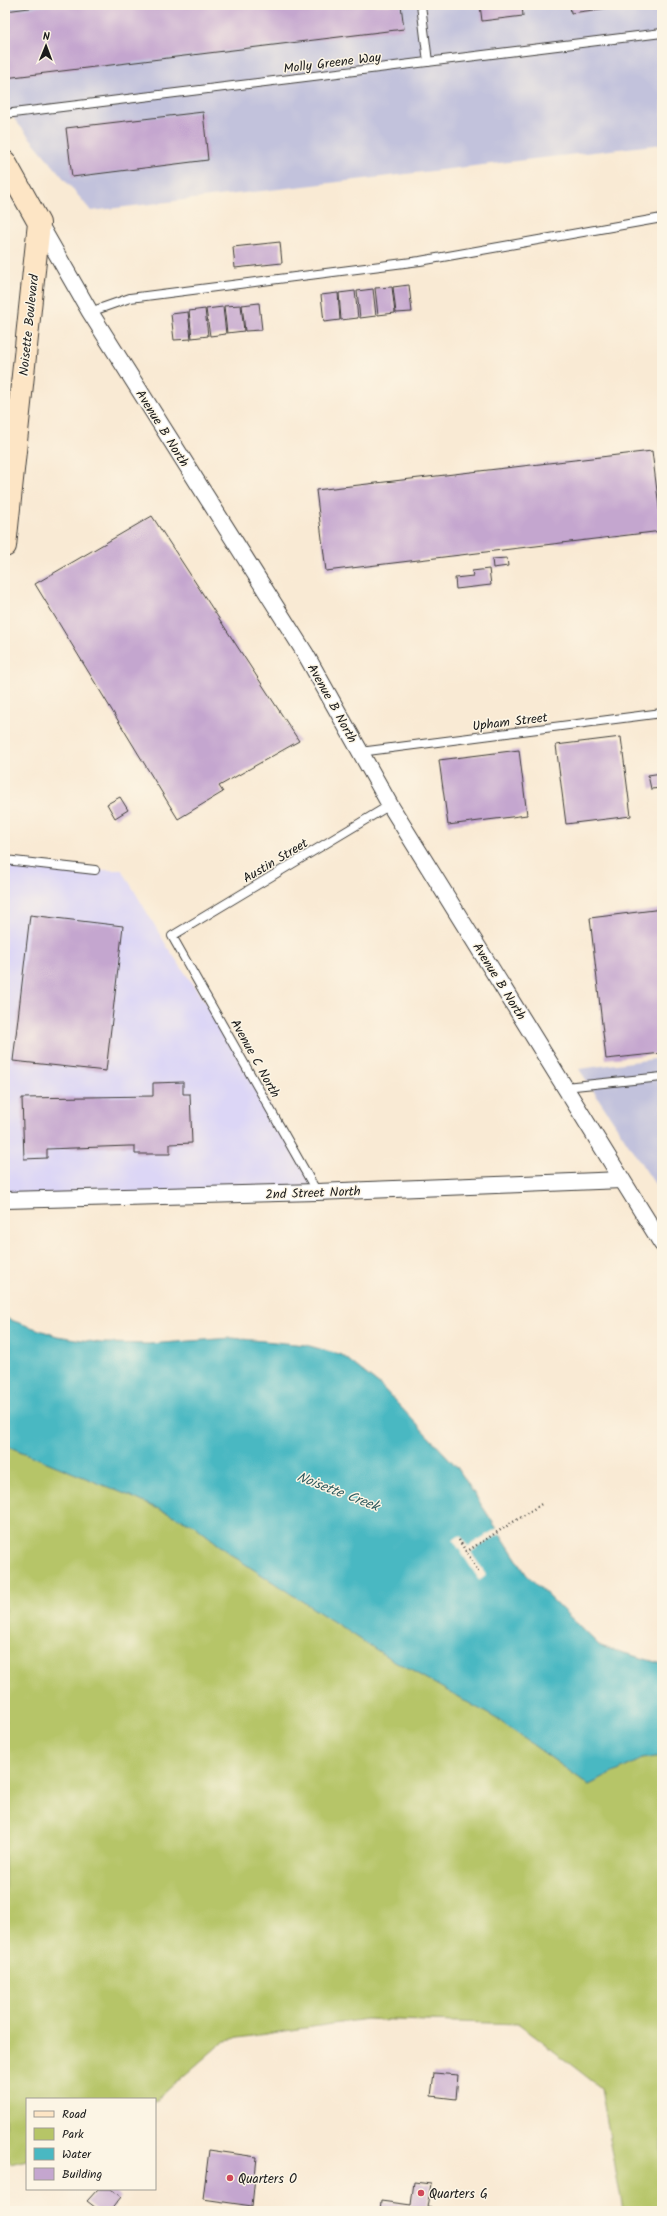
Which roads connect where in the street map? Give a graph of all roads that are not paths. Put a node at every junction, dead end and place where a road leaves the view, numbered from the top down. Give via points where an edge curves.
1 (421, 5) edge
2 (662, 33) edge
3 (428, 62) junction
4 (5, 114) edge
5 (5, 162) edge
6 (662, 218) edge
7 (39, 223) junction
8 (90, 312) junction
9 (5, 546) edge
10 (662, 714) edge
11 (360, 752) junction
12 (390, 805) junction
13 (5, 860) edge
14 (95, 870) dead end
15 (172, 936) joint
16 (662, 1077) edge
17 (565, 1087) junction
18 (622, 1180) junction
19 (318, 1192) junction
20 (5, 1200) edge
21 (662, 1244) edge

1 - 3 lane
2 - 3 lane, Molly Greene Way
3 - 4 lane, Molly Greene Way
5 - 7 street, Avenue B North
6 - 8 lane via 420,261 130,298
7 - 8 street, Avenue B North
7 - 9 street, Noisette Boulevard
8 - 11 street, Avenue B North via 305,653
10 - 11 lane, Upham Street
11 - 12 street, Avenue B North
12 - 15 lane, Austin Street
12 - 17 street, Avenue B North
13 - 14 lane
15 - 19 lane, Avenue C North
16 - 17 lane
17 - 18 street, Avenue B North
18 - 19 street, 2nd Street North
18 - 21 street, Avenue B North
19 - 20 street, 2nd Street North

